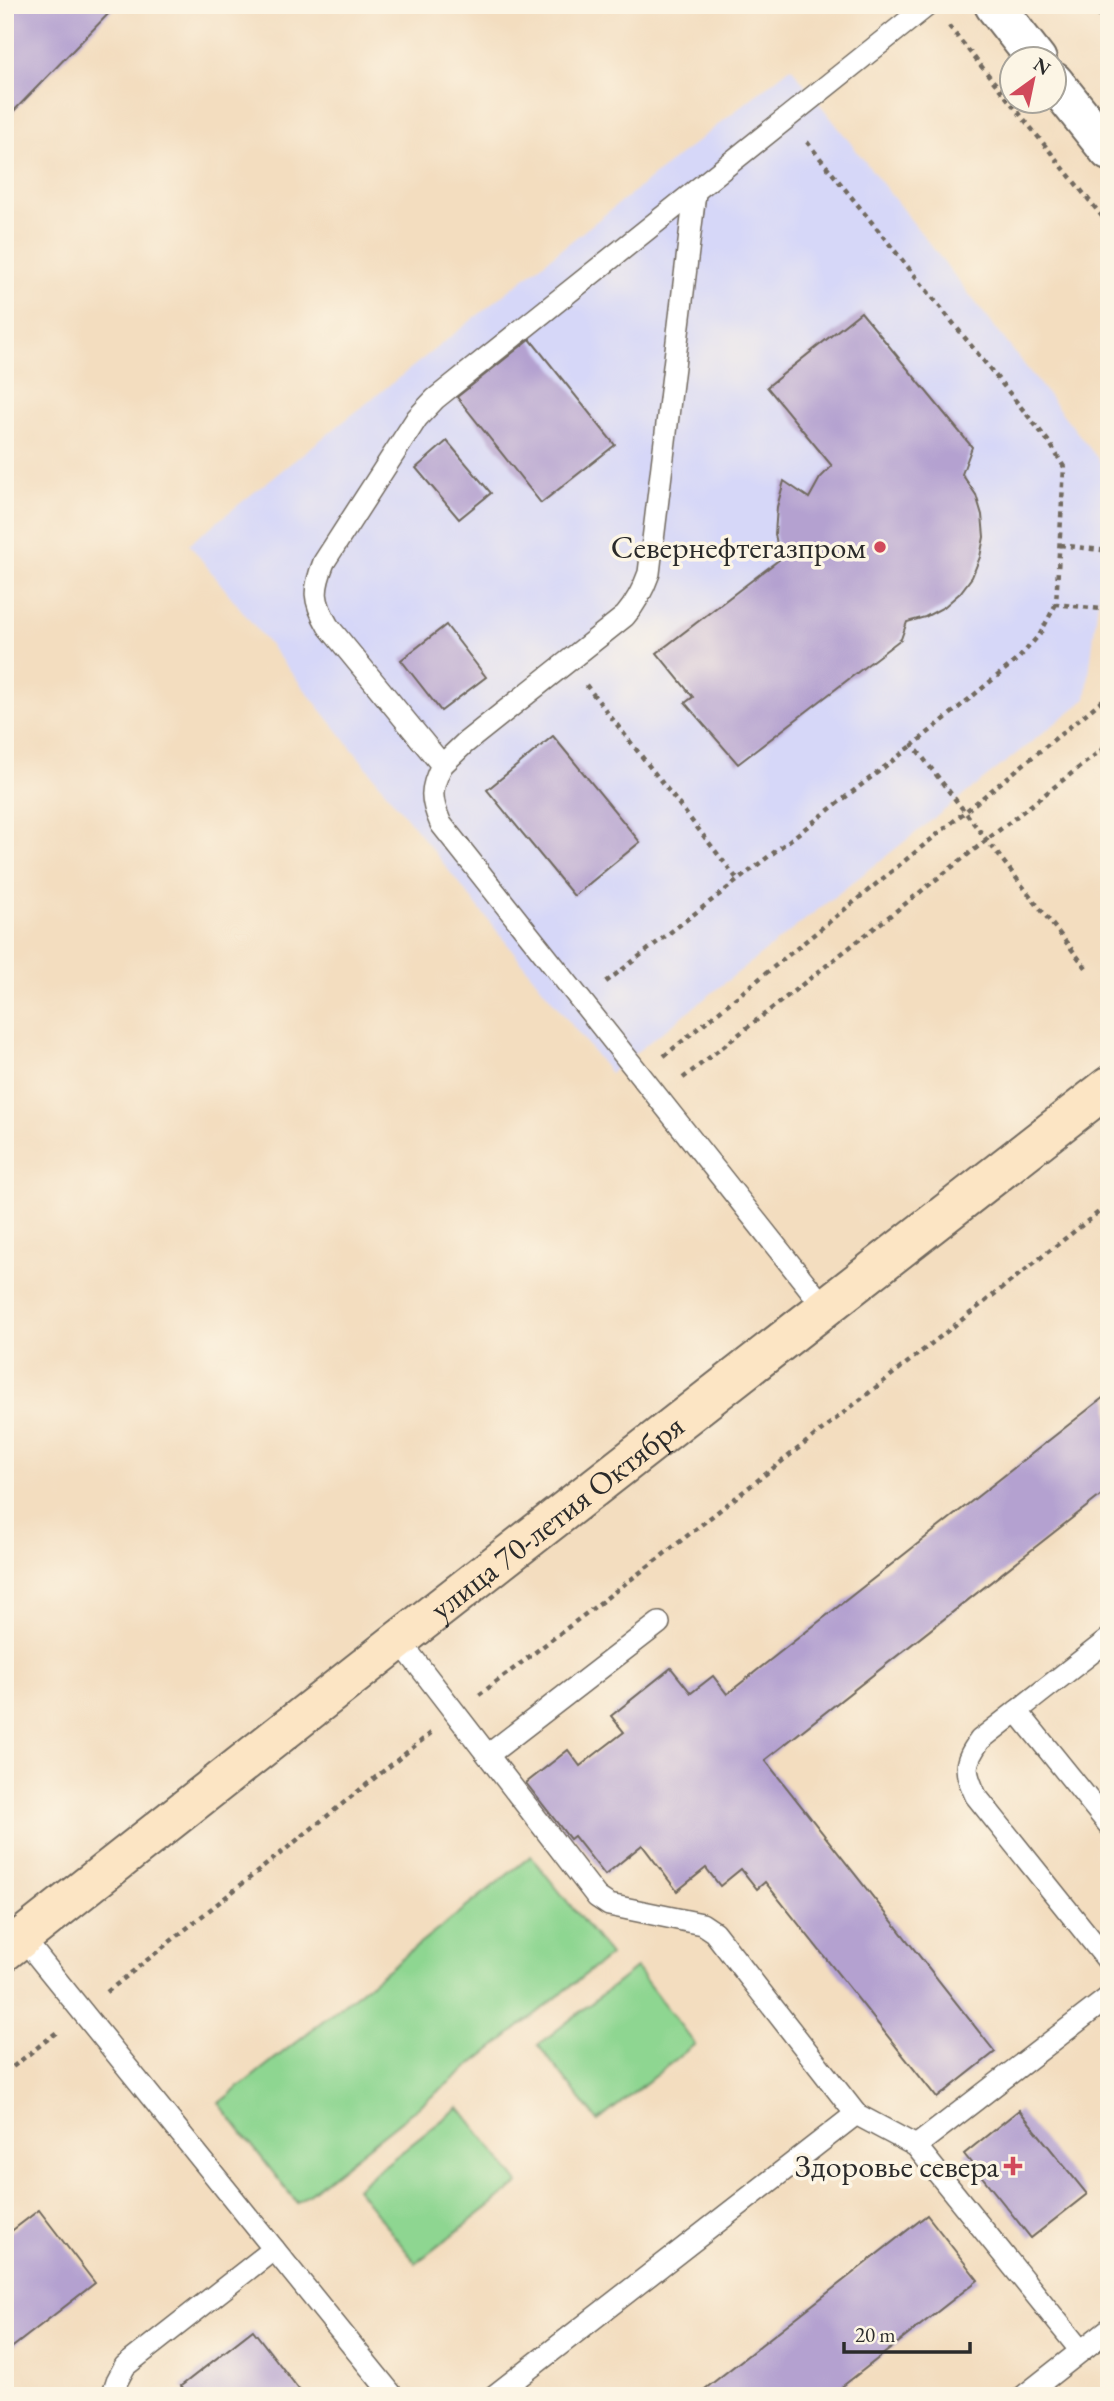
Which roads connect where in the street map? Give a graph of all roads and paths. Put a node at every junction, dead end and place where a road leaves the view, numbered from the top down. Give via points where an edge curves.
1 (994, 5) edge
2 (1091, 5) edge
3 (935, 10) edge
4 (1109, 29) edge
5 (1026, 46) edge
6 (1068, 99) edge
7 (788, 118) junction
8 (1109, 151) edge
9 (695, 193) junction
10 (1109, 225) edge
11 (1060, 545) junction
12 (1109, 551) edge
13 (1056, 604) junction
14 (1109, 610) edge
15 (567, 662) junction
16 (1109, 695) edge
17 (1109, 744) edge
18 (913, 745) junction
19 (442, 765) junction
20 (965, 812) junction
21 (986, 840) junction
22 (738, 880) junction
23 (1087, 969) dead end
24 (581, 1002) junction
25 (639, 1076) junction
26 (1109, 1086) edge
27 (657, 1098) junction
28 (1109, 1204) edge
29 (825, 1308) junction
30 (659, 1623) dead end
31 (1109, 1639) edge
32 (399, 1640) junction
33 (1017, 1711) junction
34 (456, 1713) junction
35 (488, 1755) junction
36 (1109, 1825) edge
37 (14, 1944) edge
38 (1109, 1962) edge
39 (1109, 1997) edge
40 (82, 2012) junction
41 (5, 2073) edge
42 (856, 2114) junction
43 (915, 2146) junction
44 (274, 2249) junction
45 (1109, 2329) edge
46 (1081, 2351) junction
47 (112, 2396) edge
48 (393, 2396) edge
49 (494, 2396) edge
50 (1024, 2396) edge

1 - 5 street
2 - 4 path
3 - 7 lane
3 - 10 path
6 - 8 street
7 - 9 lane
7 - 11 path via 1049,442 1064,467
9 - 15 lane via 649,572 637,603
9 - 19 lane via 435,399 417,418 324,562 315,586 317,607 328,626
11 - 12 path
11 - 13 path
13 - 14 path
13 - 18 path via 1040,634 1019,658
15 - 19 lane
15 - 22 path
16 - 20 path
17 - 21 path
18 - 20 path
18 - 22 path
19 - 24 lane via 432,793 441,824
20 - 21 path
20 - 25 path
21 - 23 path
21 - 27 path
22 - 24 path
24 - 25 lane
25 - 27 lane
26 - 29 main road, улица 70-летия Октября
27 - 29 lane
28 - 34 path
29 - 32 main road, улица 70-летия Октября
30 - 35 lane
31 - 33 lane
32 - 34 lane
32 - 37 main road, улица 70-летия Октября
33 - 36 lane
33 - 38 lane via 980,1740 967,1758 967,1776 976,1796
34 - 35 lane
34 - 40 path
35 - 42 lane via 597,1897 609,1905 702,1924 713,1932
37 - 40 lane
39 - 43 lane
40 - 41 path
40 - 44 lane
42 - 43 lane
42 - 49 lane
43 - 46 lane
44 - 47 lane via 125,2366
44 - 48 lane
45 - 46 lane
46 - 50 lane

